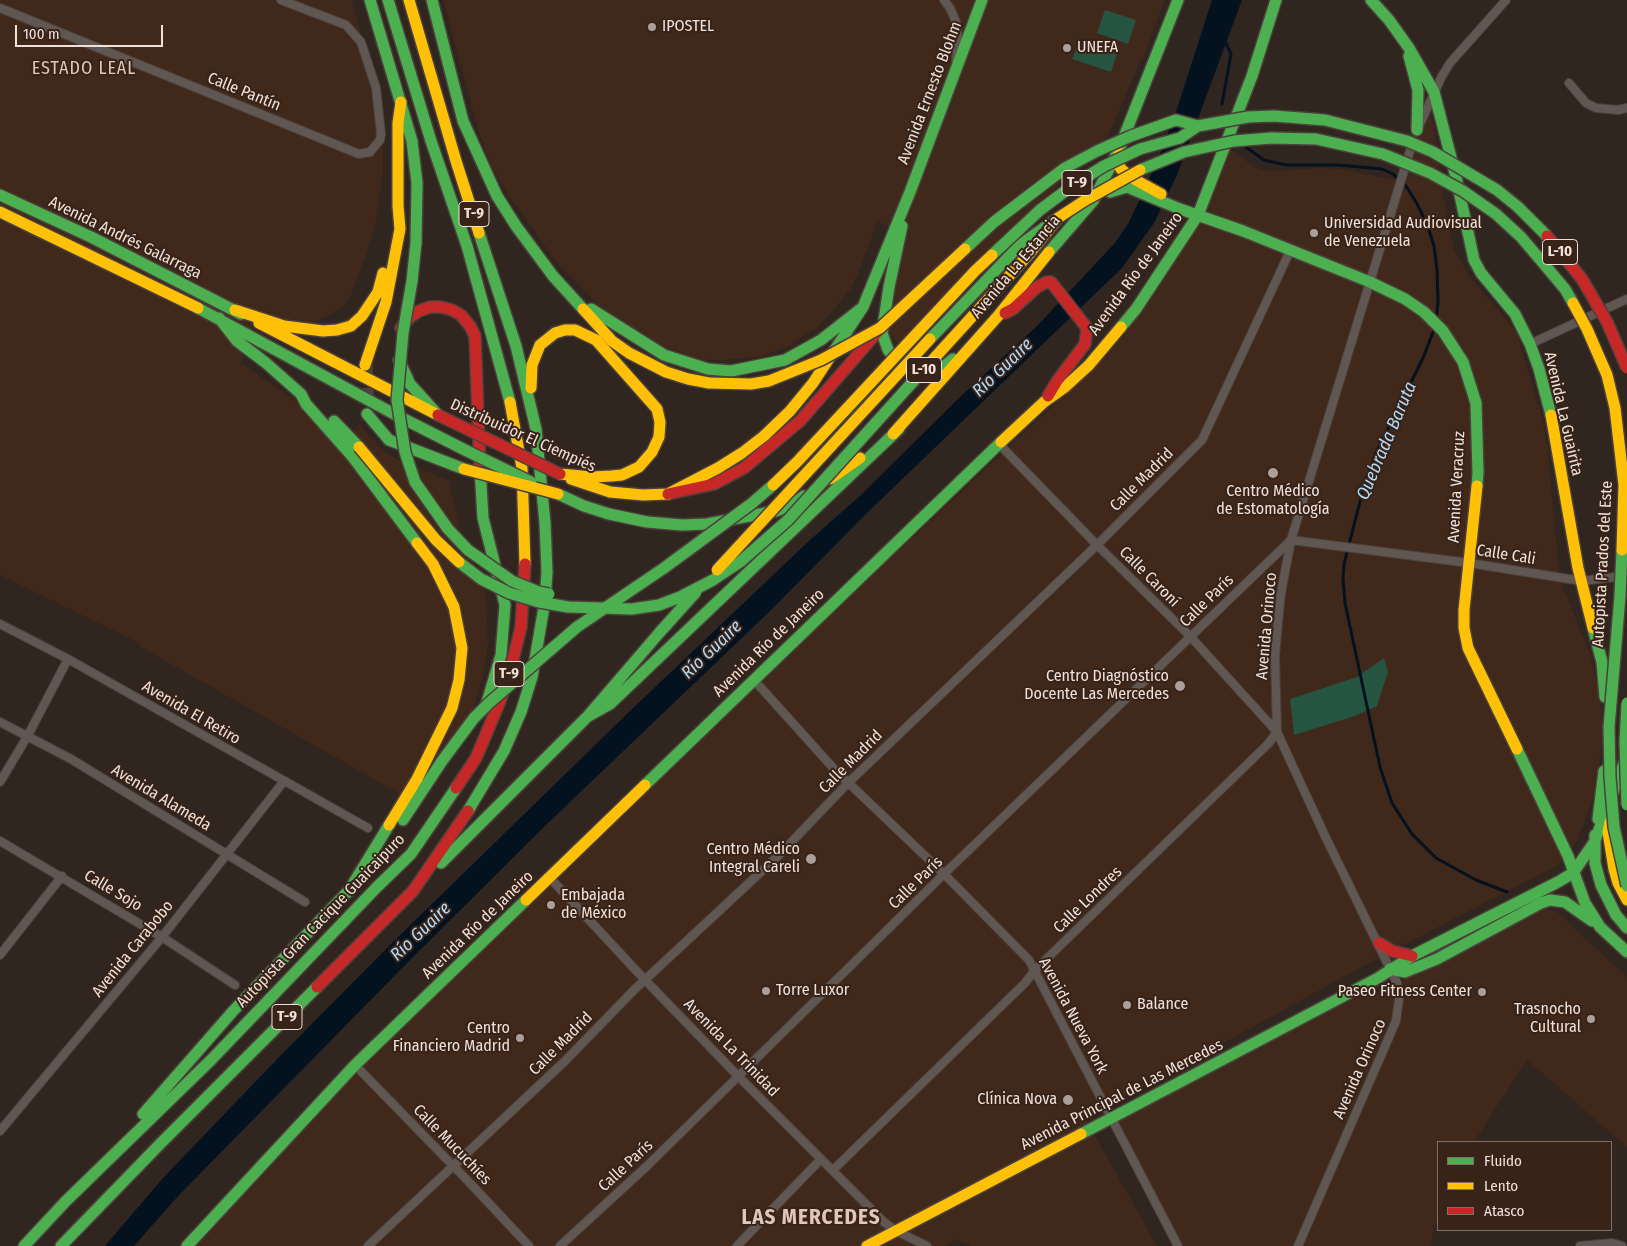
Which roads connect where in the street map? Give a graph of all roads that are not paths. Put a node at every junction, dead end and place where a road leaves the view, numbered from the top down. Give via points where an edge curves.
1 (281, 0) edge
2 (370, 0) edge
3 (388, 0) edge
4 (409, 0) edge
5 (432, 0) edge
6 (944, 0) edge
7 (982, 0) edge
8 (1178, 0) edge
9 (1371, 0) edge
10 (1506, 0) edge
11 (1275, 3) edge
12 (0, 8) edge
13 (1404, 41) junction
14 (955, 69) junction
15 (1569, 82) dead end
16 (1434, 92) junction
17 (401, 102) junction
18 (1627, 108) edge
19 (1198, 126) junction
20 (1417, 130) junction
21 (1120, 147) junction
22 (1130, 182) junction
23 (0, 195) edge
24 (908, 198) junction
25 (1093, 201) junction
26 (398, 206) junction
27 (0, 212) edge
28 (1198, 215) junction
29 (1058, 218) junction
30 (1290, 251) junction
31 (1370, 282) junction
32 (573, 298) junction
33 (1627, 299) edge
34 (863, 307) junction
35 (235, 310) junction
36 (998, 316) junction
37 (219, 318) junction
38 (880, 328) junction
39 (984, 332) junction
40 (1530, 344) junction
41 (365, 365) tunnel mouth
42 (1627, 368) edge
43 (301, 394) junction
44 (1044, 402) junction
45 (367, 414) tunnel mouth
46 (438, 415) junction
47 (536, 429) junction
48 (899, 429) junction
49 (999, 444) junction
50 (560, 474) junction
51 (558, 494) junction
52 (668, 494) junction
53 (1291, 540) junction
54 (1097, 545) junction
55 (1468, 563) junction
56 (1627, 576) edge
57 (1582, 581) junction
58 (659, 605) junction
59 (0, 624) edge
60 (1190, 636) junction
61 (68, 659) junction
62 (754, 680) junction
63 (1627, 703) edge
64 (587, 717) junction
65 (0, 722) edge
66 (1277, 732) junction
67 (27, 737) junction
68 (1627, 755) edge
69 (1618, 779) junction
70 (284, 781) junction
71 (0, 782) edge
72 (848, 783) junction
73 (1627, 805) edge
74 (368, 828) dead end
75 (0, 841) edge
76 (1594, 843) junction
77 (228, 854) junction
78 (1573, 873) junction
79 (944, 874) junction
80 (62, 876) junction
81 (550, 878) junction
82 (1627, 886) edge
83 (377, 887) junction
84 (413, 891) junction
85 (348, 892) junction
86 (1627, 900) edge
87 (305, 902) dead end
88 (1600, 927) junction
89 (1627, 928) edge
90 (162, 937) junction
91 (1379, 943) junction
92 (1627, 952) edge
93 (0, 955) edge
94 (1412, 956) junction
95 (1390, 969) junction
96 (1035, 970) junction
97 (645, 980) junction
98 (235, 985) dead end
99 (355, 1065) junction
100 (738, 1076) junction
101 (1111, 1118) junction
102 (0, 1131) edge
103 (821, 1159) junction
104 (454, 1166) junction
105 (833, 1170) junction
106 (66, 1201) junction
107 (896, 1231) junction
108 (24, 1246) edge
109 (61, 1246) edge
110 (187, 1246) edge
111 (368, 1246) edge
112 (528, 1246) edge
113 (560, 1246) edge
114 (737, 1246) edge
115 (867, 1246) edge
116 (927, 1246) edge
117 (1178, 1246) edge
118 (1298, 1246) edge
119 (1580, 1246) edge
120 (1622, 1246) edge

1 - 12 street, Calle Pantín via 346,24 360,42 376,88 381,134 374,150 359,154
2 - 17 main road
3 - 83 main road, Autopista Gran Cacique Guaicaipuro / T-9 via 431,141 468,246 510,400 522,468 525,557 521,627 510,671 476,758 410,854
4 - 47 main road, T-9 via 456,161 516,346
5 - 32 main road via 463,120 478,157 516,226
6 - 14 street via 956,22
7 - 14 main road, Avenida Ernesto Blohm
8 - 21 main road, Avenida La Estancia
9 - 13 main road, Avenida La Guairita
10 - 16 street, Avenida Orinoco via 1450,62
11 - 28 main road, Avenida Río de Janeiro via 1252,76
13 - 16 main road, Avenida La Guairita
13 - 20 main road via 1418,90
14 - 24 main road, Avenida Ernesto Blohm
15 - 18 street via 1586,103 1596,108
16 - 20 street, Avenida Orinoco
16 - 40 main road, Avenida La Guairita via 1474,260 1515,314
17 - 26 main road
17 - 58 main road, bridge via 412,141 418,183 416,243 403,333 398,400 405,452 415,482 448,529 468,550 512,581 539,592 567,598
19 - 38 main road, bridge via 1176,120 1122,140 1065,168 994,222
19 - 42 main road, L-10, bridge via 1248,117 1325,120 1407,141 1433,152 1497,190 1547,236 1582,279 1607,322
19 - 85 main road, T-9, bridge via 1180,138 1140,149 1104,166 1040,210 975,271 779,479 664,568 577,627 489,703 474,718
20 - 31 street, Avenida Orinoco, bridge
21 - 22 main road via 1120,169
21 - 25 main road, Avenida La Estancia
22 - 25 main road
22 - 28 main road
22 - 28 main road
23 - 35 main road, Avenida Andrés Galarraga
24 - 34 main road, Distribuidor El Ciempiés
24 - 39 main road via 882,333 888,350 906,368 915,372 931,372 942,368
25 - 36 main road, Avenida La Estancia
26 - 35 main road via 378,292 351,326 337,330 307,330
26 - 41 main road via 400,229 386,302
27 - 37 main road, Avenida Andrés Galarraga
28 - 30 main road, Avenida Veracruz
28 - 44 main road, Avenida Río de Janeiro via 1124,324 1089,365
29 - 58 main road, L-10, bridge via 788,520 740,562 705,584
29 - 64 main road, L-10, bridge via 1020,245 930,340 660,632
29 - 82 main road, Autopista Prados del Este / L-10, bridge via 1118,180 1184,152 1234,141 1316,139 1383,154 1430,173 1496,214 1542,260 1565,290 1602,360 1621,445 1623,536 1610,727 1610,777 1618,850
30 - 31 main road, Avenida Veracruz
30 - 54 street, Calle Madrid via 1202,440
31 - 53 street, Avenida Orinoco
31 - 55 main road, Avenida Veracruz via 1424,312 1443,331 1462,362 1476,403 1478,473
32 - 34 main road via 664,355 708,370 731,371 785,360 821,340
32 - 38 main road, bridge via 612,341 629,353 666,372 709,383 769,381 821,360
33 - 40 street
34 - 52 main road, Distribuidor El Ciempiés via 814,383 784,417 742,453
35 - 46 main road, Distribuidor El Ciempiés
36 - 39 main road, Avenida La Estancia
36 - 44 main road via 1013,309 1037,287 1051,282 1087,328 1085,344
37 - 43 main road via 238,341
37 - 51 main road, bridge via 396,415
38 - 52 main road via 800,421 744,468 714,484
39 - 48 main road, Avenida La Estancia
40 - 57 main road, Avenida La Guairita via 1554,429
43 - 58 main road, bridge via 313,398 359,447 436,540 481,579 509,593 568,607 632,609
43 - 85 main road via 419,543 440,576 454,607 462,648 452,708 417,779
44 - 49 main road, Avenida Río de Janeiro
45 - 51 main road, bridge via 389,440 464,469
46 - 50 main road, Distribuidor El Ciempiés, bridge
46 - 83 main road via 407,380 397,349 400,330 408,319 419,311 435,307 461,315 475,338 483,518 505,605 501,655 482,723 466,754
47 - 50 main road via 532,365 543,341 562,331 579,332 596,340 657,409 659,437 639,467 622,475
47 - 84 main road, T-9 via 547,572 532,677 504,752
48 - 51 main road via 792,505 757,515 707,524 647,522 609,514
48 - 64 main road via 610,704
49 - 54 street, Calle Caroní
49 - 62 main road, Avenida Río de Janeiro
50 - 52 main road, Distribuidor El Ciempiés via 610,492
53 - 55 street, Calle Cali
53 - 60 street, Calle París
53 - 66 street, Avenida Orinoco via 1281,593 1275,656
54 - 60 street, Calle Caroní
54 - 72 street, Calle Madrid
55 - 57 street, Calle Cali
55 - 78 main road, Avenida Veracruz via 1464,610 1468,648 1568,856
56 - 57 street, Calle Cali
57 - 76 main road, Avenida La Guairita via 1605,682 1604,781
59 - 61 street, Avenida El Retiro
60 - 66 street, Calle Caroní
60 - 79 street, Calle París
61 - 67 street
61 - 70 street, Avenida El Retiro
62 - 72 street, Avenida Nueva York
62 - 81 main road, Avenida Río de Janeiro
63 - 73 main road, bridge
64 - 84 main road
65 - 67 street, Avenida Alameda
66 - 91 street, Avenida Orinoco
66 - 96 street, Calle Londres
67 - 71 street
67 - 77 street, Avenida Alameda via 71,759
68 - 69 main road
69 - 76 main road
69 - 86 main road via 1608,832 1618,883
70 - 74 street, Avenida El Retiro
70 - 77 street, Avenida Carabobo
72 - 79 street, Avenida Nueva York
72 - 97 street, Calle Madrid via 777,857
75 - 80 street, Calle Sojo
76 - 78 main road, Avenida Principal de Las Mercedes
76 - 89 main road via 1601,885 1616,915
77 - 87 street, Avenida Alameda
77 - 90 street, Avenida Carabobo
78 - 88 main road, Avenida Veracruz via 1585,903
78 - 94 main road, Avenida Principal de Las Mercedes
79 - 96 street, Avenida Nueva York via 1029,960
79 - 100 street, Calle París
80 - 90 street, Calle Sojo
80 - 93 street
81 - 97 street, Avenida La Trinidad
81 - 99 main road, Avenida Río de Janeiro
83 - 106 main road, Autopista Gran Cacique Guaicaipuro / T-9 via 211,1060
84 - 109 main road, T-9
85 - 106 main road via 234,1010
88 - 92 main road
88 - 95 main road via 1565,902 1550,900 1437,959 1405,972
90 - 98 street, Calle Sojo
90 - 102 street, Avenida Carabobo
91 - 94 main road via 1392,951
91 - 95 street, Avenida Orinoco
94 - 95 main road, Avenida Principal de Las Mercedes
95 - 101 main road, Avenida Principal de Las Mercedes via 1328,1005
95 - 118 street, Avenida Orinoco via 1397,983 1399,999 1396,1021
96 - 101 street, Avenida Nueva York
96 - 105 street, Calle Londres
97 - 100 street, Avenida La Trinidad
97 - 104 street, Calle Madrid
99 - 104 street, Calle Mucuchíes
99 - 110 main road, Avenida Río de Janeiro
100 - 103 street, Avenida La Trinidad
100 - 113 street, Calle París
101 - 107 main road, Avenida Principal de Las Mercedes
101 - 117 street, Avenida Nueva York
103 - 105 street, Avenida La Trinidad
103 - 114 street
104 - 111 street, Calle Madrid
104 - 112 street, Calle Mucuchíes
105 - 107 street, Avenida La Trinidad
106 - 108 main road, Autopista Gran Cacique Guaicaipuro / T-9
107 - 115 main road, Avenida Principal de Las Mercedes
107 - 116 street, Avenida La Trinidad
119 - 120 street via 1612,1243

